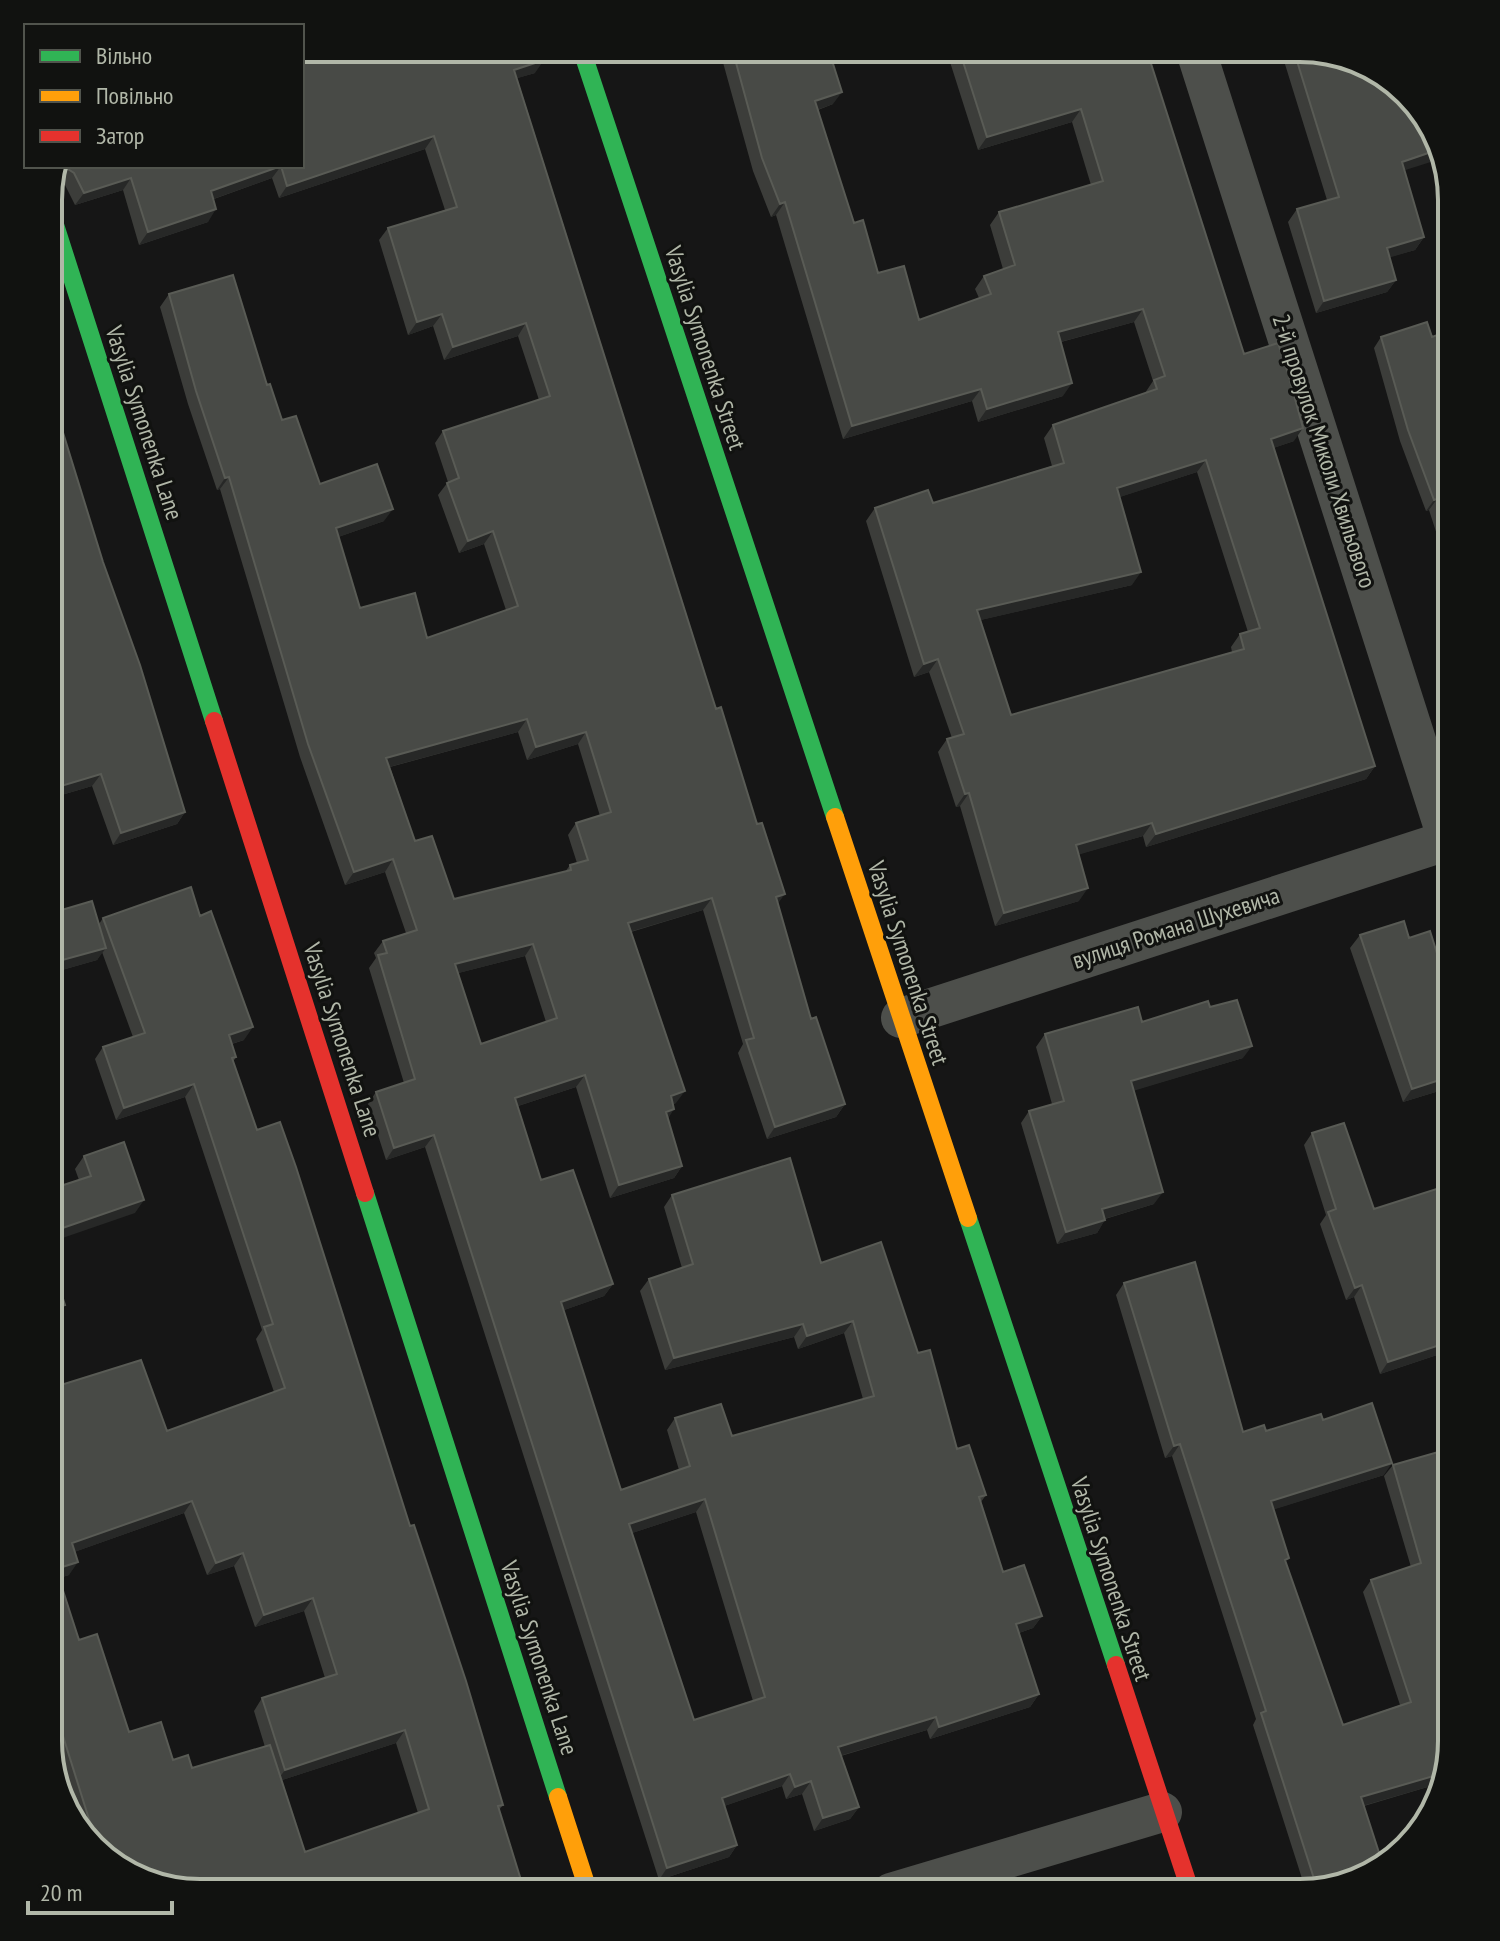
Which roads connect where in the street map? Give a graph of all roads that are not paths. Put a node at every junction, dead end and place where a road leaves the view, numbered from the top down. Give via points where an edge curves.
1 (586, 62) edge
2 (1200, 62) edge
3 (62, 247) edge
4 (1438, 804) edge
5 (1438, 848) edge
6 (901, 1018) junction
7 (1162, 1812) junction
8 (585, 1879) edge
9 (938, 1879) edge
10 (1186, 1879) edge

1 - 6 street, Vasylia Symonenka Street
2 - 4 street, 2-й провулок Миколи Хвильового
3 - 8 street, Vasylia Symonenka Lane
5 - 6 street, вулиця Романа Шухевича
6 - 7 street, Vasylia Symonenka Street
7 - 9 street
7 - 10 street, Vasylia Symonenka Street

